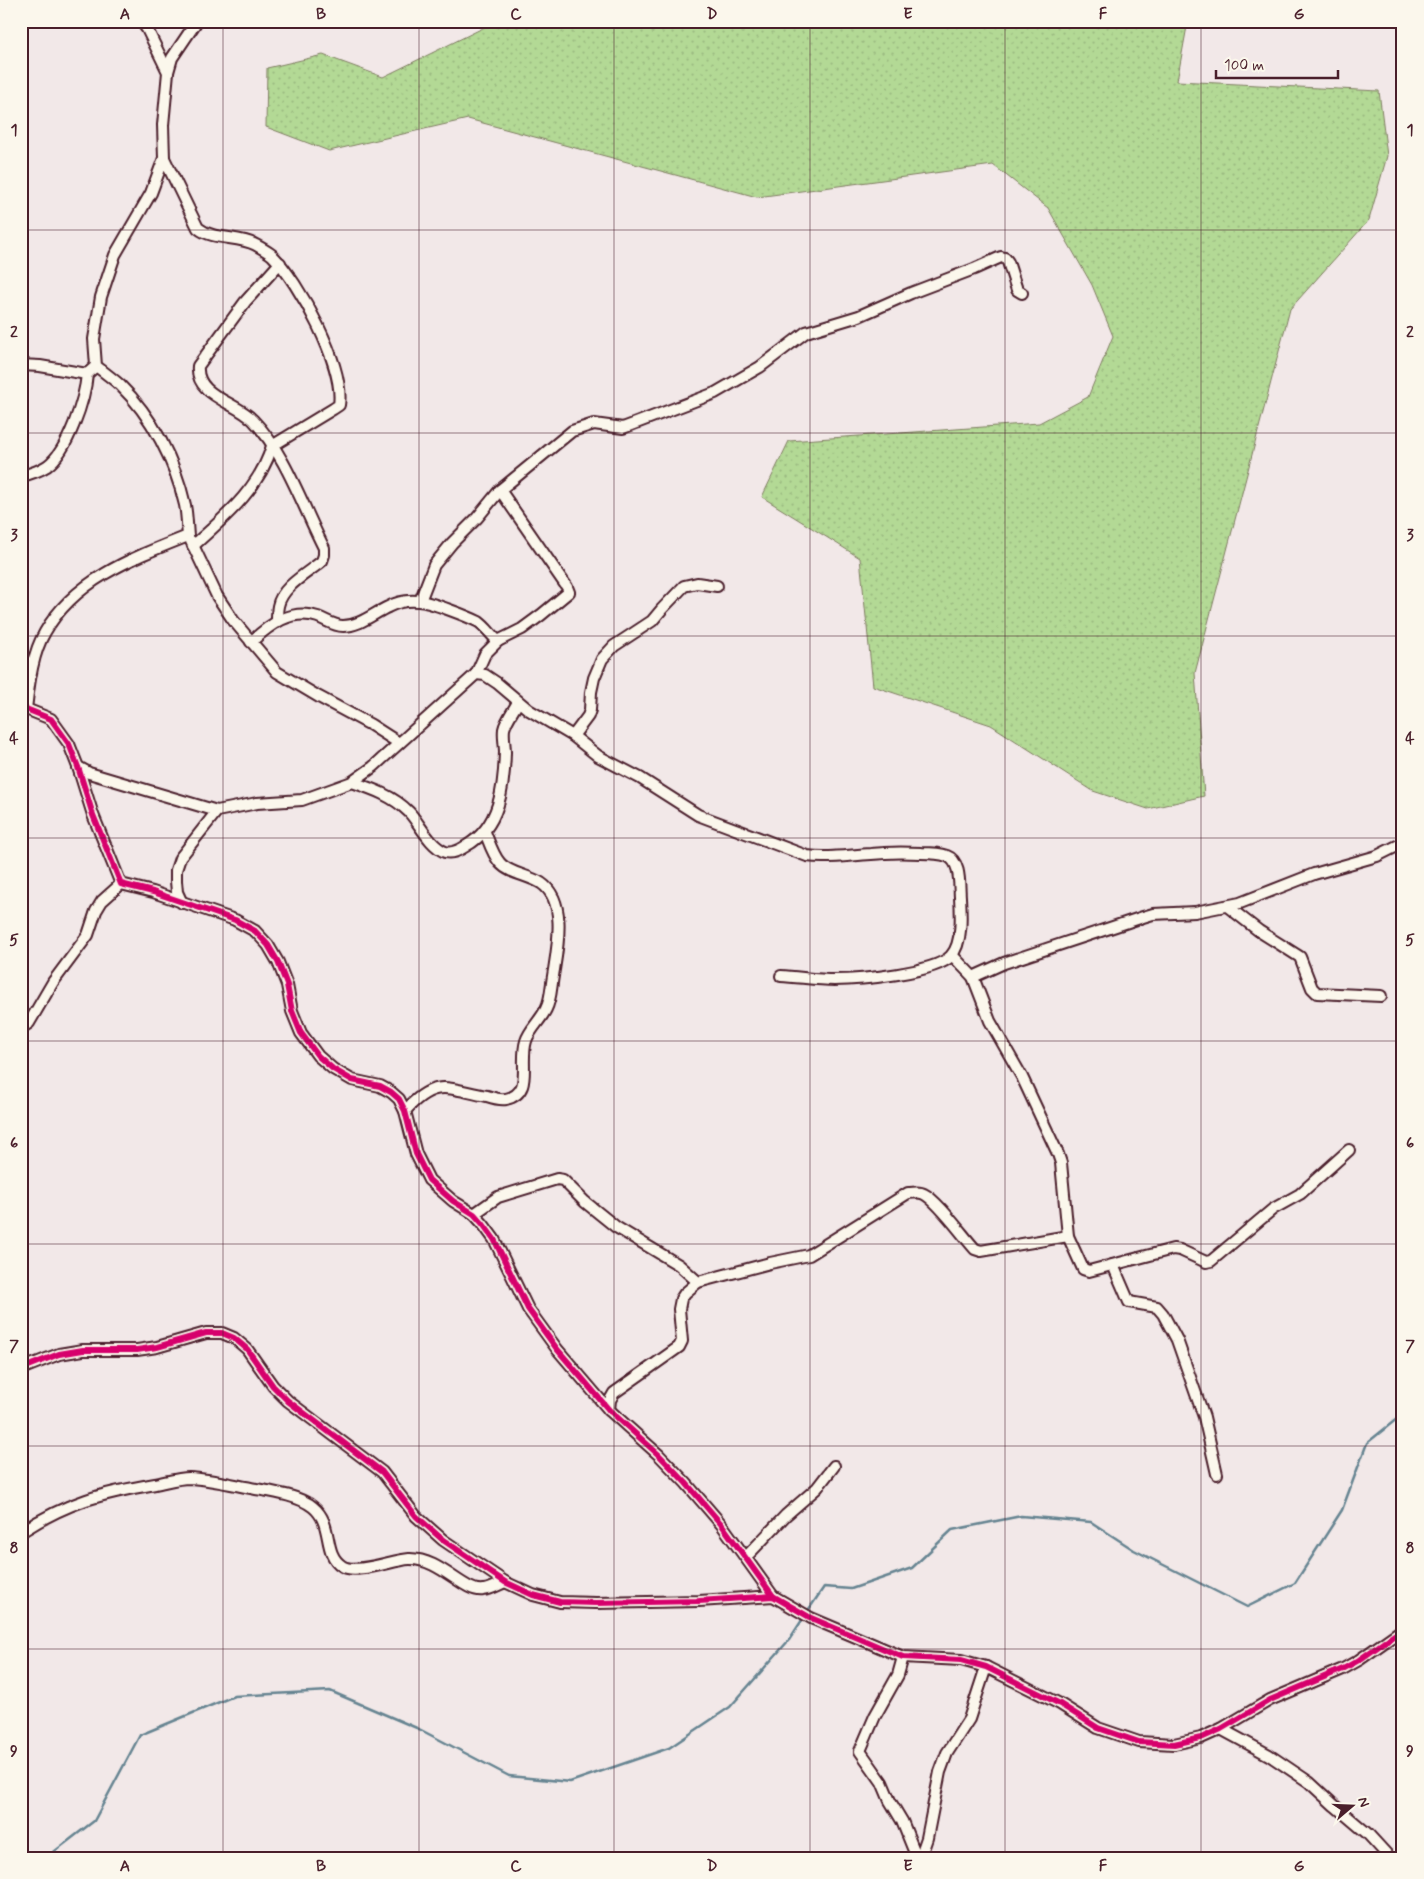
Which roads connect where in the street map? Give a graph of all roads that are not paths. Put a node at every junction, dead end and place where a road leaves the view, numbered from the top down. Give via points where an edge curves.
1 (141, 21) edge
2 (197, 21) edge
3 (168, 72) junction
4 (164, 158) junction
5 (280, 263) junction
6 (1022, 293) dead end
7 (21, 365) edge
8 (96, 366) junction
9 (86, 374) junction
10 (272, 446) junction
11 (21, 476) edge
12 (500, 490) junction
13 (188, 536) junction
14 (193, 546) junction
15 (717, 586) dead end
16 (420, 601) junction
17 (277, 622) junction
18 (251, 642) junction
19 (498, 642) junction
20 (21, 652) edge
21 (31, 671) junction
22 (476, 674) junction
23 (518, 702) junction
24 (24, 709) edge
25 (572, 736) junction
26 (399, 743) junction
27 (78, 767) junction
28 (352, 782) junction
29 (217, 811) junction
30 (485, 832) junction
31 (1403, 843) edge
32 (121, 884) junction
33 (182, 903) junction
34 (1227, 906) junction
35 (952, 955) junction
36 (781, 976) dead end
37 (973, 977) junction
38 (1381, 996) dead end
39 (21, 1028) edge
40 (405, 1111) junction
41 (1348, 1150) dead end
42 (474, 1214) junction
43 (1068, 1236) junction
44 (1113, 1265) junction
45 (698, 1282) junction
46 (21, 1369) edge
47 (609, 1410) junction
48 (834, 1466) dead end
49 (1217, 1474) dead end
50 (21, 1532) edge
51 (746, 1557) junction
52 (504, 1582) junction
53 (773, 1596) junction
54 (1403, 1628) edge
55 (903, 1657) junction
56 (986, 1668) junction
57 (1222, 1729) junction
58 (918, 1858) edge
59 (1390, 1858) edge

1 - 3 street
2 - 3 street via 172,58
3 - 4 street via 163,125
4 - 5 street via 198,228 254,243
4 - 8 street via 151,193 115,255 101,297 94,339
5 - 10 street via 320,330 334,366 340,395 339,405
5 - 10 street via 245,302 198,366 197,373 209,391 252,419
6 - 12 street via 1017,290 1008,262 1001,257 860,316 806,332 760,367 716,393 623,428 594,424 572,431
7 - 9 street
8 - 9 street
8 - 13 street via 120,385 156,432 171,462 185,506
9 - 11 street via 79,409 61,449 48,465
10 - 14 street via 268,462 255,483 229,513
10 - 17 street via 324,548 322,561 281,597
12 - 16 street via 434,566
12 - 19 street via 569,592 535,620
13 - 14 street
13 - 21 street via 110,570 71,598 45,632
14 - 18 street via 217,596
15 - 25 street via 697,583 684,586 652,622 614,646 602,659 594,678 588,716
16 - 17 street via 389,606 352,625 342,626 306,613
16 - 19 street via 480,623
17 - 18 street
18 - 26 street via 277,672
19 - 22 street via 485,654
20 - 21 street
21 - 24 street
22 - 23 street via 485,675
22 - 26 street
23 - 25 street
23 - 30 street via 505,727 501,798
24 - 27 street via 51,719 69,744
25 - 35 street via 598,756 698,815 808,856 824,859 912,852 949,856 958,877 961,918 959,938
26 - 28 street
27 - 29 street
27 - 32 street
28 - 29 street via 302,800 257,803
28 - 30 street via 394,800 408,811 433,844 446,852 457,852
29 - 33 street via 180,858 176,881
30 - 40 street via 499,863 542,883 556,906 558,944 547,1007 526,1040 524,1086 517,1095 503,1100 438,1088 420,1095
31 - 34 street via 1377,856 1314,874 1254,899
32 - 33 street
32 - 39 street via 102,901 88,935 53,982 29,1023
33 - 40 street via 235,920 255,932 278,962 301,1033 318,1056 352,1080 391,1092
34 - 37 street via 1143,916 1004,963
34 - 38 street via 1300,958 1317,993
35 - 36 street via 939,964 887,976 834,980
35 - 37 street
37 - 43 street via 990,1021 1022,1077 1058,1154
40 - 42 street via 416,1154 429,1180
41 - 44 street via 1300,1194 1273,1209 1211,1260 1206,1262 1172,1249
42 - 45 street via 498,1197 563,1180 616,1227 679,1265
42 - 47 street via 494,1239 528,1309
43 - 44 street via 1083,1269 1089,1271
43 - 45 street via 980,1252 926,1195 908,1193 809,1255
44 - 49 street via 1129,1302 1157,1307 1177,1340 1204,1417
45 - 47 street via 681,1299 682,1341 679,1347 614,1393
46 - 52 street via 59,1354 83,1350 137,1350 206,1333 222,1333 234,1338 248,1349 273,1386 288,1401 382,1472 416,1516 443,1540
47 - 51 street via 686,1483
48 - 51 street via 817,1488
50 - 52 street via 96,1496 187,1478 280,1494 311,1506 322,1515 332,1556 343,1567 357,1570 408,1559 424,1560 473,1590 484,1590
51 - 53 street
52 - 53 street via 533,1595 569,1602 639,1603
53 - 55 street via 811,1618
54 - 57 street via 1343,1669 1270,1700
55 - 56 street via 961,1660
55 - 58 street via 898,1675 860,1751 882,1782
56 - 57 street via 1060,1704 1098,1728 1139,1742 1174,1744
56 - 58 street via 969,1720 940,1772 926,1838
57 - 59 street via 1309,1782

